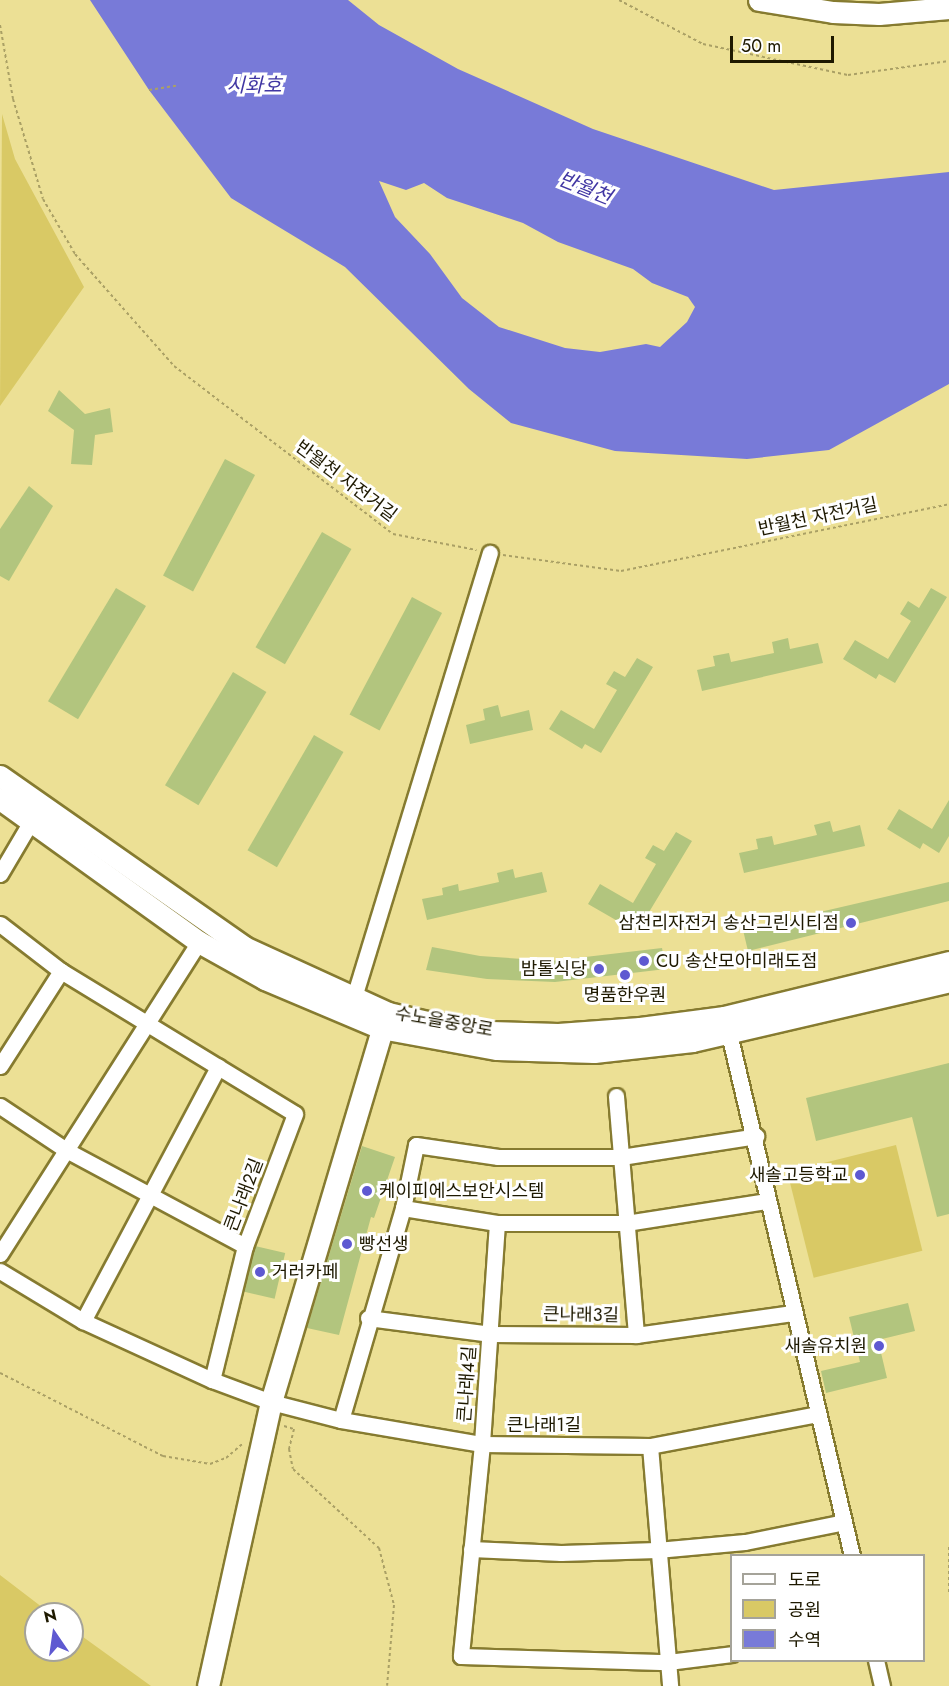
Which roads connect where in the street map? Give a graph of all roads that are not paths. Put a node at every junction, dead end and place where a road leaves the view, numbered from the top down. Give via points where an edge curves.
1 (759, 0) edge
2 (949, 8) edge
3 (490, 553) road end
4 (0, 776) edge
5 (0, 799) edge
6 (37, 812) junction
7 (0, 874) edge
8 (0, 924) edge
9 (199, 942) junction
10 (949, 962) edge
11 (61, 971) junction
12 (949, 981) edge
13 (352, 1005) junction
14 (384, 1021) junction
15 (726, 1025) junction
16 (148, 1027) junction
17 (0, 1066) edge
18 (218, 1068) junction
19 (616, 1096) dead end
20 (0, 1106) edge
21 (756, 1136) junction
22 (66, 1150) junction
23 (621, 1157) junction
24 (150, 1197) junction
25 (767, 1201) junction
26 (404, 1208) junction
27 (497, 1223) junction
28 (626, 1223) junction
29 (245, 1246) junction
30 (0, 1254) edge
31 (0, 1271) edge
32 (792, 1313) junction
33 (368, 1318) junction
34 (82, 1321) junction
35 (490, 1334) junction
36 (636, 1335) junction
37 (212, 1380) junction
38 (271, 1402) junction
39 (817, 1414) junction
40 (341, 1420) junction
41 (482, 1444) junction
42 (650, 1446) junction
43 (844, 1522) junction
44 (471, 1549) junction
45 (657, 1550) junction
46 (852, 1554) edge
47 (730, 1654) edge
48 (668, 1662) junction
49 (876, 1662) edge
50 (208, 1686) edge
51 (670, 1686) edge
52 (882, 1686) edge

1 - 2 main road via 868,14
3 - 13 street
4 - 6 main road, 수노을중앙로
5 - 6 main road, 수노을중앙로
6 - 7 street
6 - 9 main road, 수노을중앙로
6 - 13 main road, 수노을중앙로 via 244,947
8 - 11 street, 큰나래2길
9 - 13 main road, 수노을중앙로 via 265,979
9 - 16 street
10 - 15 main road, 수노을중앙로
11 - 16 street, 큰나래2길
11 - 17 street
12 - 15 main road, 수노을중앙로
13 - 14 main road, 수노을중앙로
14 - 15 main road, 수노을중앙로 via 497,1049 594,1052 692,1041
14 - 38 main road
15 - 21 street
16 - 18 street, 큰나래2길
16 - 22 street
18 - 24 street
18 - 29 street, 큰나래2길 via 295,1114
19 - 23 street
20 - 22 street
21 - 23 street
21 - 25 street
22 - 24 street
22 - 30 street
23 - 26 street via 498,1157 416,1145
23 - 28 street
24 - 29 street
24 - 34 street
25 - 28 street
25 - 32 street
26 - 27 street
26 - 33 street
27 - 28 street
27 - 35 street, 큰나래4길
28 - 36 street
29 - 37 street, 큰나래2길
31 - 34 street
32 - 36 street, 큰나래3길
32 - 39 street
33 - 35 street, 큰나래3길
33 - 40 street
34 - 37 street
35 - 36 street, 큰나래3길
35 - 41 street, 큰나래4길
37 - 38 street
38 - 40 street, 큰나래1길
38 - 50 main road
39 - 42 street, 큰나래1길
39 - 43 street
40 - 41 street, 큰나래1길
41 - 42 street, 큰나래1길
41 - 44 street, 큰나래4길
42 - 45 street
43 - 45 street via 746,1542
43 - 46 street
44 - 45 street via 561,1553
44 - 48 street, 큰나래4길 via 461,1656
45 - 48 street
47 - 48 street, 큰나래4길
48 - 51 street
49 - 52 street

